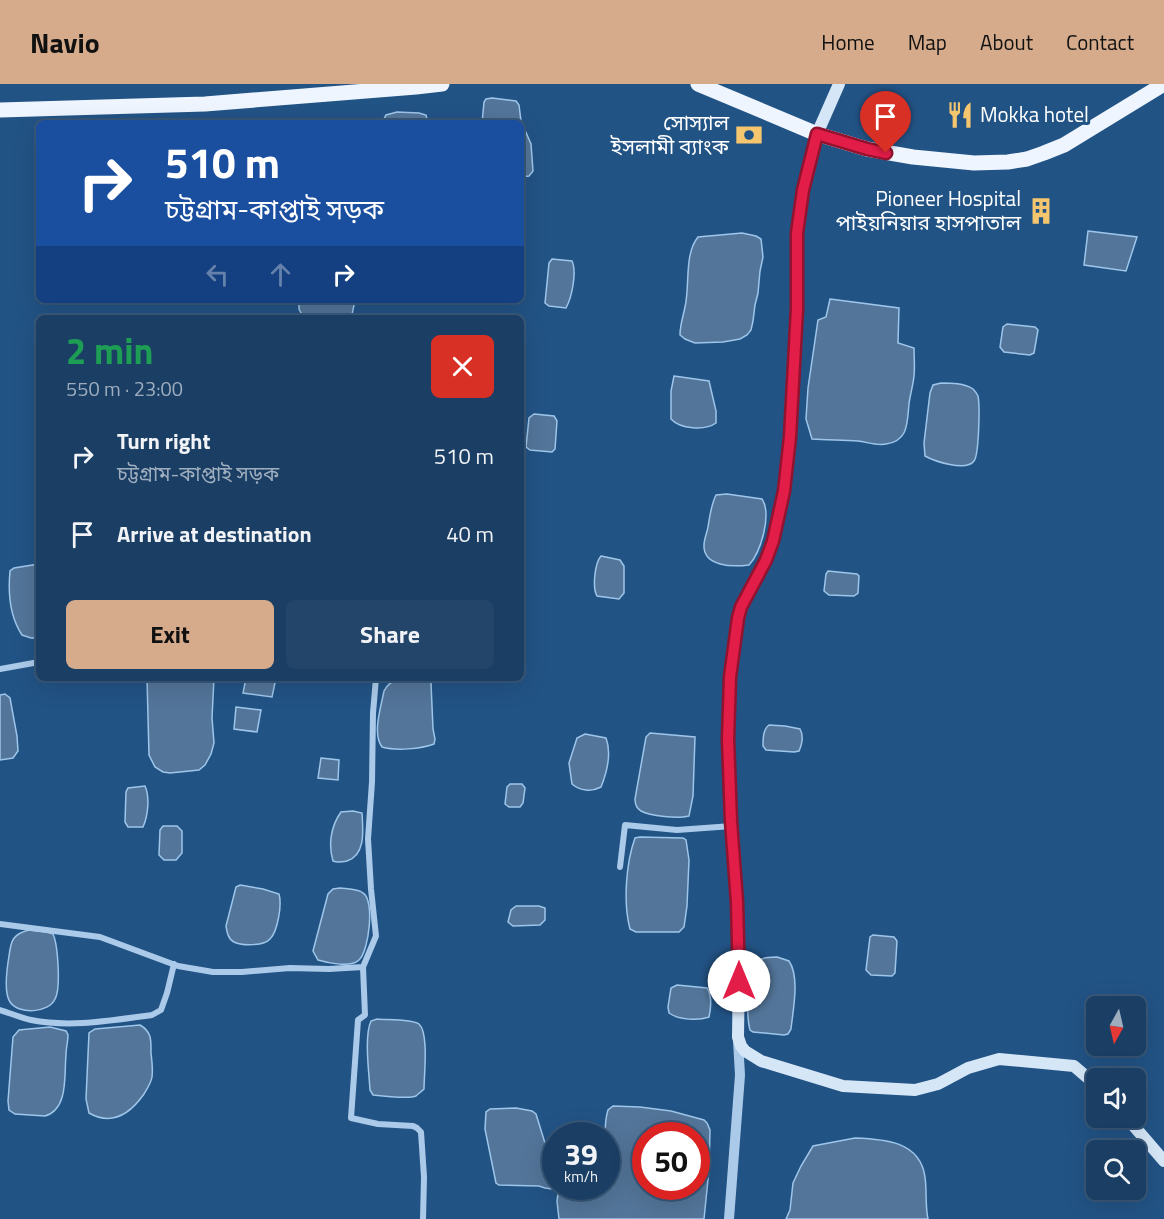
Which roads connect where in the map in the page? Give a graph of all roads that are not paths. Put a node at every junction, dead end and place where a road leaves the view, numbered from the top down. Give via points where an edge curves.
1 (442, 84) edge
2 (698, 84) edge
3 (839, 84) edge
4 (1164, 84) edge
5 (0, 110) edge
6 (817, 134) junction
7 (36, 663) edge
8 (0, 669) edge
9 (376, 681) edge
10 (732, 826) junction
11 (620, 867) dead end
12 (0, 924) edge
13 (174, 964) junction
14 (363, 967) junction
15 (0, 1010) edge
16 (738, 1037) junction
17 (1086, 1076) edge
18 (1136, 1128) edge
19 (1164, 1161) edge
20 (423, 1219) edge
21 (729, 1219) edge

1 - 5 main road via 205,104
2 - 6 main road
3 - 6 main road
4 - 6 main road via 1064,145 1008,162 913,157
6 - 10 main road via 797,233 797,309 784,491 766,560 741,607 730,677
7 - 8 street
9 - 14 street via 368,839 376,936
10 - 11 street via 677,830 625,825
10 - 16 main road
12 - 13 street via 100,937
13 - 14 street via 213,972
13 - 15 street via 161,1010 152,1015 56,1023
14 - 20 street via 365,1014 358,1020 351,1118 413,1126 421,1132
16 - 17 main road via 745,1051 761,1061 843,1086 915,1090 999,1059 1074,1066
16 - 21 street via 740,1075
18 - 19 main road

